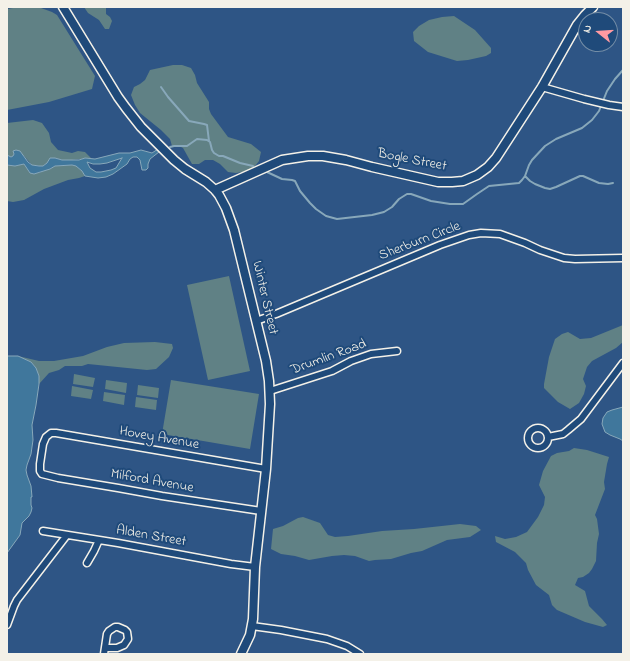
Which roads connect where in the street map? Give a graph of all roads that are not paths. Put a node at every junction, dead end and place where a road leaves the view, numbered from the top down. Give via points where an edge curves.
1 (63, 7) edge
2 (593, 7) edge
3 (542, 87) junction
4 (623, 107) edge
5 (215, 190) junction
6 (623, 258) edge
7 (256, 321) junction
8 (397, 351) dead end
9 (623, 363) edge
10 (270, 391) junction
11 (548, 437) dead end
12 (266, 469) junction
13 (40, 471) joint
14 (261, 511) junction
15 (43, 532) dead end
16 (67, 534) junction
17 (99, 540) junction
18 (86, 564) dead end
19 (255, 567) junction
20 (7, 625) edge
21 (252, 626) junction
22 (241, 654) edge
23 (360, 654) edge

1 - 5 street, Winter Street via 118,97 136,121 174,160
2 - 3 street, Bogle Street via 577,25
3 - 4 street
3 - 5 street, Bogle Street via 496,158 477,175 463,181 438,182 346,160 308,156 282,160
5 - 7 street, Winter Street via 232,224
6 - 7 street, Sherburn Circle via 564,258 500,234 469,235
7 - 10 street, Winter Street
8 - 10 street, Drumlin Road via 371,354 332,371
9 - 11 street via 576,423 563,434
10 - 12 street, Winter Street
12 - 13 street, Hovey Avenue via 51,433 43,444
12 - 14 street, Winter Street
13 - 14 street, Milford Avenue via 42,474 58,478
14 - 19 street, Winter Street
15 - 16 street, Alden Street
16 - 17 street, Alden Street
16 - 20 street via 17,600
17 - 18 street
17 - 19 street, Alden Street
19 - 21 street, Winter Street
21 - 22 street, Winter Street
21 - 23 street via 327,639

